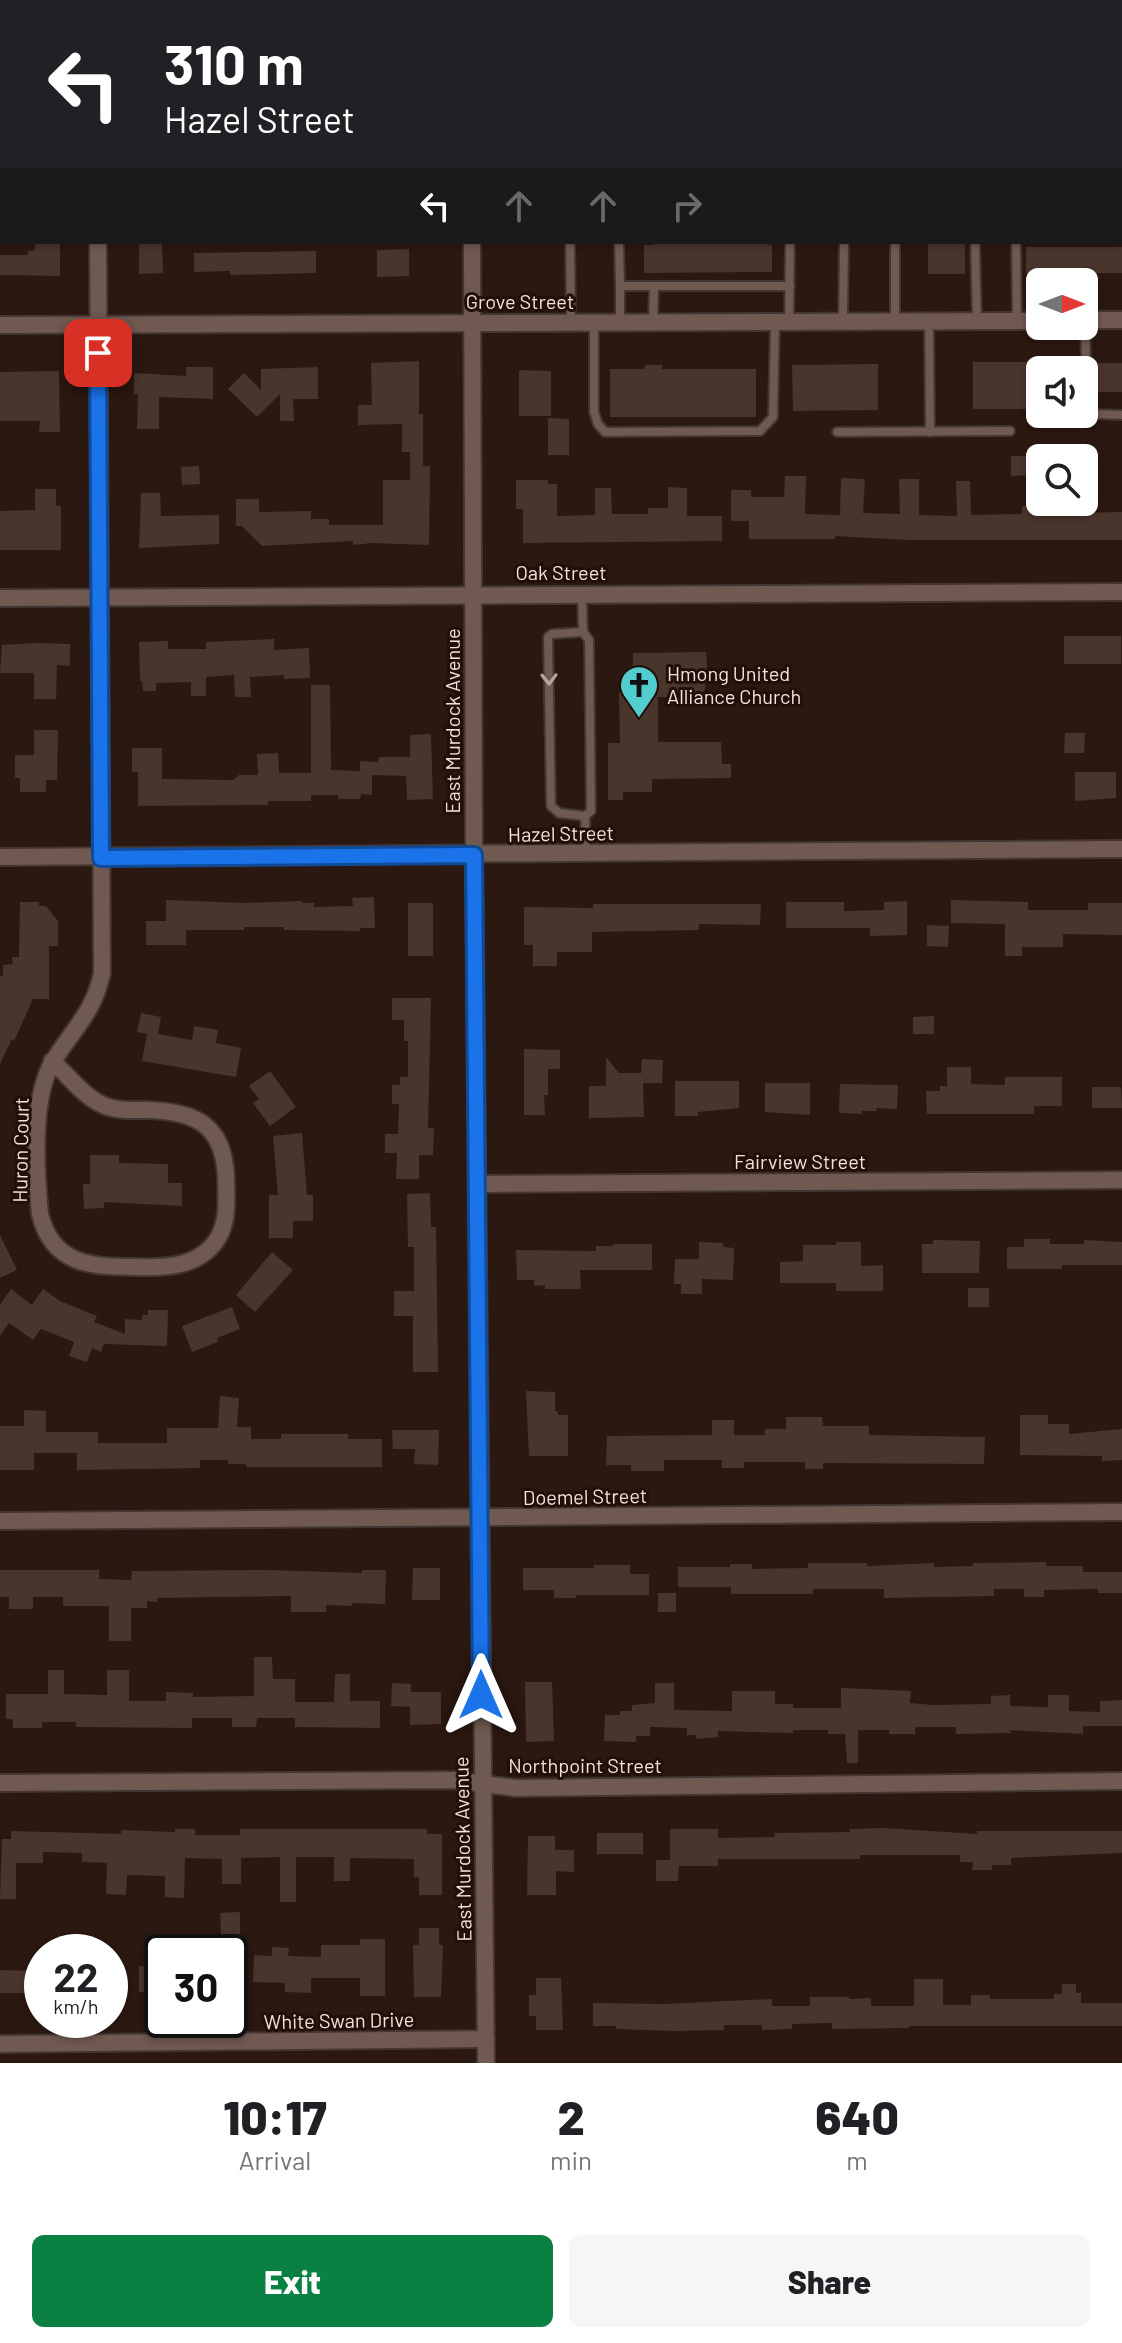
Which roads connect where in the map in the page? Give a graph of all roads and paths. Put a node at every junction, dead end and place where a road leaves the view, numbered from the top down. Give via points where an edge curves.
1 (98, 244) edge
2 (472, 244) edge
3 (570, 244) edge
4 (619, 244) edge
5 (790, 244) edge
6 (844, 244) edge
7 (895, 244) edge
8 (975, 244) edge
9 (1016, 244) edge
10 (620, 286) junction
11 (654, 286) junction
12 (790, 286) junction
13 (1098, 320) edge
14 (1122, 320) edge
15 (473, 321) junction
16 (929, 321) junction
17 (977, 321) junction
18 (1017, 321) junction
19 (1026, 321) edge
20 (571, 322) junction
21 (594, 322) junction
22 (620, 322) junction
23 (653, 322) junction
24 (782, 322) junction
25 (843, 322) junction
26 (895, 322) junction
27 (98, 324) junction
28 (0, 325) edge
29 (1085, 340) edge
30 (1122, 415) edge
31 (1010, 431) dead end
32 (837, 432) dead end
33 (930, 432) junction
34 (1122, 592) edge
35 (582, 593) junction
36 (473, 594) junction
37 (100, 597) junction
38 (0, 598) edge
39 (583, 632) junction
40 (585, 816) junction
41 (1122, 849) edge
42 (586, 854) junction
43 (474, 855) junction
44 (0, 857) edge
45 (101, 858) junction
46 (52, 1061) junction
47 (1122, 1180) edge
48 (478, 1184) junction
49 (1122, 1512) edge
50 (480, 1518) junction
51 (0, 1521) edge
52 (1122, 1781) edge
53 (0, 1783) edge
54 (482, 1783) junction
55 (486, 2039) junction
56 (0, 2044) edge
57 (486, 2063) edge

1 - 27 street, Huron Court
2 - 15 street, East Murdock Avenue
3 - 20 lane
4 - 10 lane
5 - 12 lane
6 - 25 lane
7 - 26 lane
8 - 17 lane
9 - 18 lane
10 - 11 lane
10 - 22 lane
11 - 12 lane
11 - 23 lane
12 - 24 lane
13 - 14 street
15 - 20 street, Grove Street
15 - 27 street, Grove Street
15 - 36 street, East Murdock Avenue
16 - 17 street, Grove Street
16 - 26 street, Grove Street
16 - 33 lane
17 - 18 street, Grove Street
18 - 19 street, Grove Street
20 - 21 street, Grove Street
21 - 22 street, Grove Street
21 - 24 lane via 594,412 605,432 621,432 760,431 773,417
22 - 23 street, Grove Street
23 - 24 street, Grove Street
24 - 25 street, Grove Street
25 - 26 street, Grove Street
27 - 28 street, Grove Street
27 - 37 street, Huron Court
29 - 30 lane via 1087,406 1095,414
31 - 33 lane
32 - 33 lane
34 - 35 street, Oak Street
35 - 36 street, Oak Street
35 - 39 lane
36 - 37 street, Oak Street
36 - 43 street, East Murdock Avenue
37 - 38 street, Oak Street
37 - 45 street, Huron Court
39 - 40 lane via 589,640 591,811
39 -> 40 lane via 550,635 548,668 551,806 559,813
40 - 42 lane
41 - 42 street, Hazel Street
42 - 43 street, Hazel Street
43 - 45 street, Hazel Street
43 - 48 street, East Murdock Avenue
44 - 45 street, Hazel Street
45 - 46 street, Huron Court via 100,984 90,1010
46 - 46 street, Huron Court via 38,1109 40,1214 52,1242 93,1266 171,1267 200,1255 219,1236 227,1211 224,1157 211,1129 186,1113 102,1105
47 - 48 street, Fairview Street
48 - 50 street, East Murdock Avenue
49 - 50 street, Doemel Street
50 - 51 street, Doemel Street
50 - 54 street, East Murdock Avenue
52 - 54 street, Northpoint Street via 516,1788
53 - 54 street, Northpoint Street
54 - 55 street, East Murdock Avenue
55 - 56 street, White Swan Drive
55 - 57 street, East Murdock Avenue

